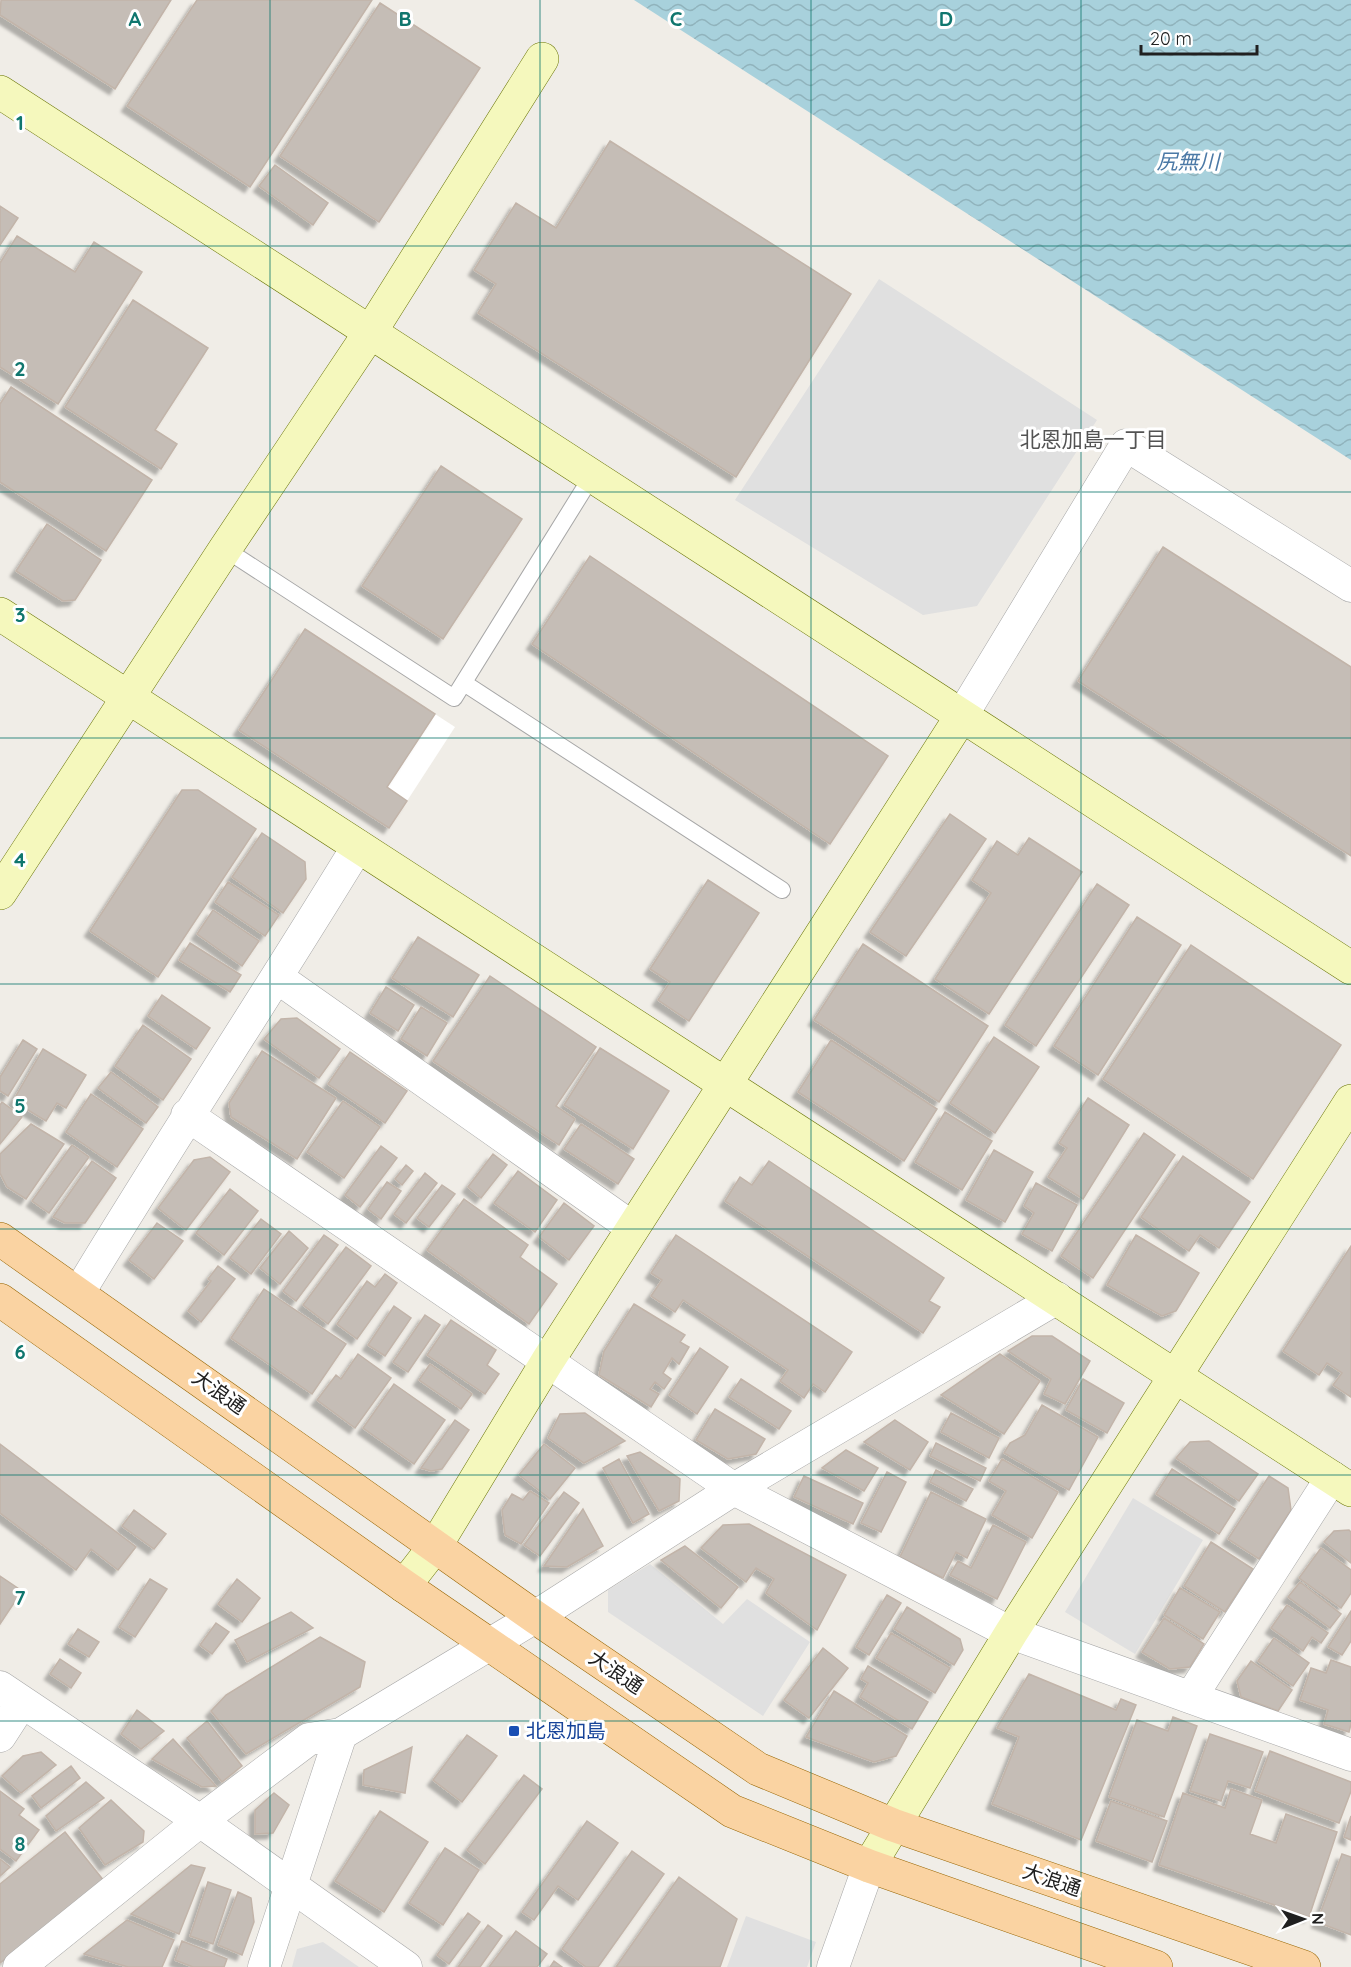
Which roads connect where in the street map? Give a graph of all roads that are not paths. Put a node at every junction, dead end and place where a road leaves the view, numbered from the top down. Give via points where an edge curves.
1 (542, 59) dead end
2 (0, 92) edge
3 (371, 331) junction
4 (592, 476) junction
5 (225, 549) junction
6 (1351, 586) edge
7 (0, 614) edge
8 (464, 683) junction
9 (129, 698) junction
10 (961, 717) junction
11 (358, 846) junction
12 (782, 890) dead end
13 (0, 893) edge
14 (1351, 968) edge
15 (278, 978) junction
16 (724, 1084) junction
17 (1351, 1101) edge
18 (187, 1114) junction
19 (633, 1228) junction
20 (0, 1239) edge
21 (78, 1294) junction
22 (1057, 1298) junction
23 (0, 1300) edge
24 (547, 1362) junction
25 (1174, 1374) junction
26 (1341, 1483) edge
27 (734, 1489) junction
28 (436, 1545) junction
29 (404, 1586) junction
30 (535, 1617) junction
31 (1011, 1633) junction
32 (490, 1644) junction
33 (11, 1695) edge
34 (1191, 1697) junction
35 (341, 1734) junction
36 (0, 1736) edge
37 (1351, 1755) edge
38 (200, 1821) junction
39 (893, 1825) junction
40 (869, 1866) junction
41 (290, 1887) junction
42 (19, 1967) edge
43 (264, 1967) edge
44 (406, 1967) edge
45 (833, 1967) edge
46 (1156, 1967) edge
47 (1304, 1967) edge

1 - 3 street
2 - 3 street
3 - 4 street
3 - 5 street
4 - 8 lane
4 - 10 street
5 - 8 lane via 454,698
5 - 9 street
6 - 10 street via 1126,444
7 - 9 street
8 - 12 lane
9 - 11 street
9 - 13 street
10 - 14 street
10 - 16 street
11 - 15 street
11 - 16 street
15 - 18 street
15 - 19 street
16 - 19 street
16 - 22 street
17 - 25 street
18 - 21 street
18 - 24 street
19 - 24 street
20 - 21 main road, 大浪通
21 - 28 main road, 大浪通
22 - 25 street
22 - 27 street
23 - 29 main road
24 - 27 street
24 - 28 street
25 - 26 street
25 - 31 street
26 - 34 street
27 - 30 street
27 - 31 street
28 - 29 street
28 - 30 main road, 大浪通
29 - 32 main road
30 - 32 street
30 - 39 main road, 大浪通 via 758,1769
31 - 34 street
31 - 39 street
32 - 35 street
32 - 40 main road via 732,1811
33 - 36 street
33 - 38 street
34 - 37 street
35 - 38 street via 309,1739
35 - 41 street
38 - 41 street
38 - 42 street
39 - 40 street
39 - 47 main road, 大浪通
40 - 45 street
40 - 46 main road
41 - 43 street
41 - 44 street

